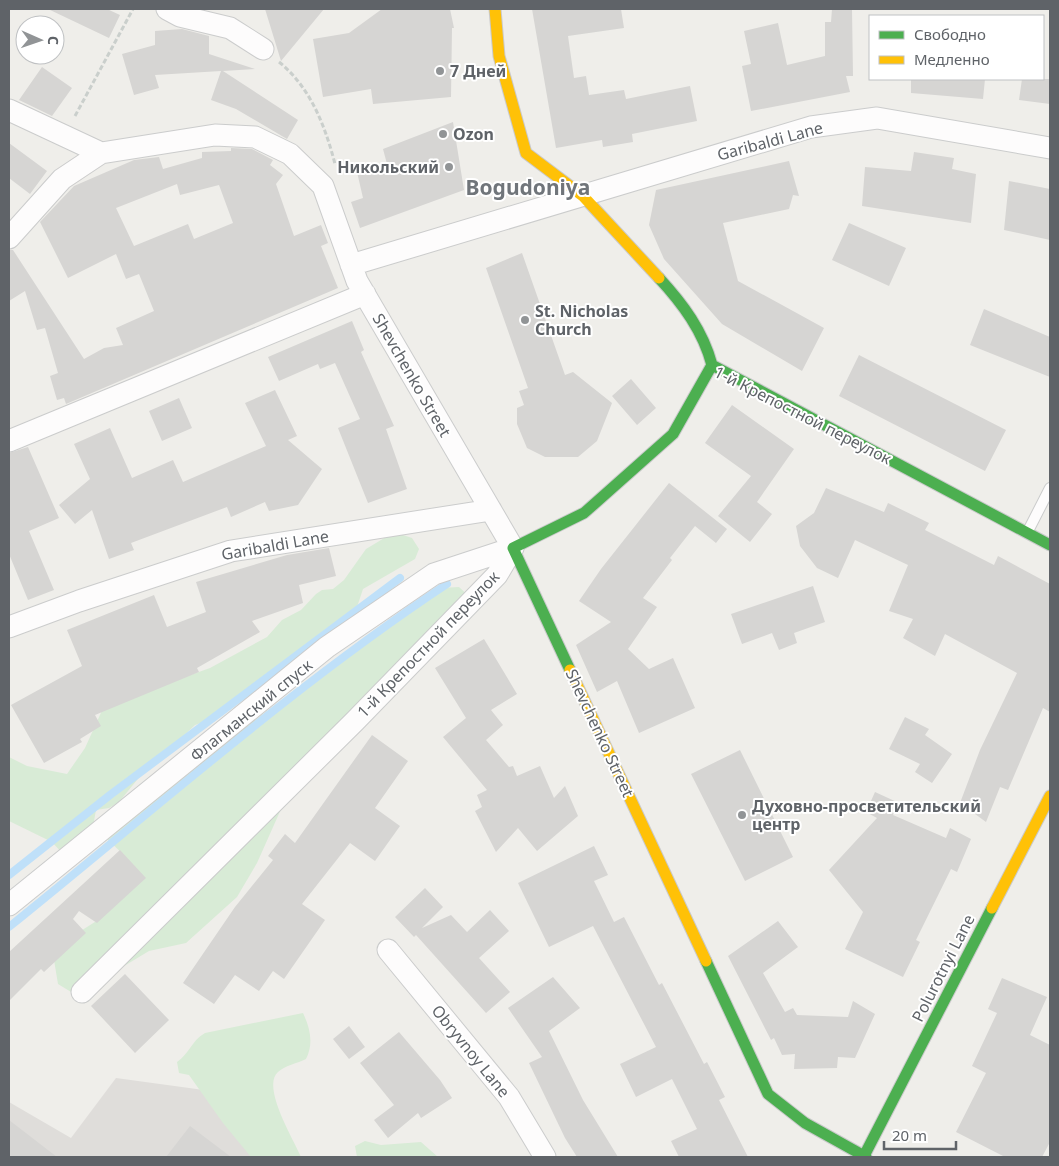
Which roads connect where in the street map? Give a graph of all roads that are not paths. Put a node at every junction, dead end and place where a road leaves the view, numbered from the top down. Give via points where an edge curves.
1 (166, 9) edge
2 (495, 9) edge
3 (262, 49) road end
4 (9, 110) edge
5 (1050, 148) edge
6 (101, 153) junction
7 (583, 196) junction
8 (9, 238) edge
9 (357, 280) junction
10 (712, 365) junction
11 (9, 441) edge
12 (1050, 488) edge
13 (491, 510) junction
14 (1027, 533) junction
15 (1050, 545) edge
16 (513, 548) junction
17 (9, 627) edge
18 (1050, 796) edge
19 (9, 906) edge
20 (388, 950) dead end
21 (82, 992) dead end
22 (545, 1157) edge
23 (864, 1157) edge

1 - 3 street via 180,16 230,28
2 - 7 street via 499,56 526,153
4 - 6 street
5 - 7 street, Garibaldi Lane via 877,118 811,127
6 - 8 street via 62,179
6 - 9 street, Shevchenko Street via 216,135 255,137 290,154 323,186
7 - 9 street, Garibaldi Lane
7 - 10 street via 682,303 707,347
9 - 11 street
9 - 13 street, Shevchenko Street
10 - 14 street, 1-й Крепостной переулок
10 - 16 street, 1-й Крепостной переулок via 673,434 584,513
12 - 14 lane
13 - 16 street, Shevchenko Street
13 - 17 street, Garibaldi Lane via 231,551
14 - 15 street, 1-й Крепостной переулок
16 - 19 street, Флагманский спуск via 434,574 327,647
16 - 21 street, 1-й Крепостной переулок via 497,575
16 - 23 street, Shevchenko Street via 768,1094 805,1123
18 - 23 street, Polurotnyi Lane
20 - 22 street, Obryvnoy Lane via 509,1096

